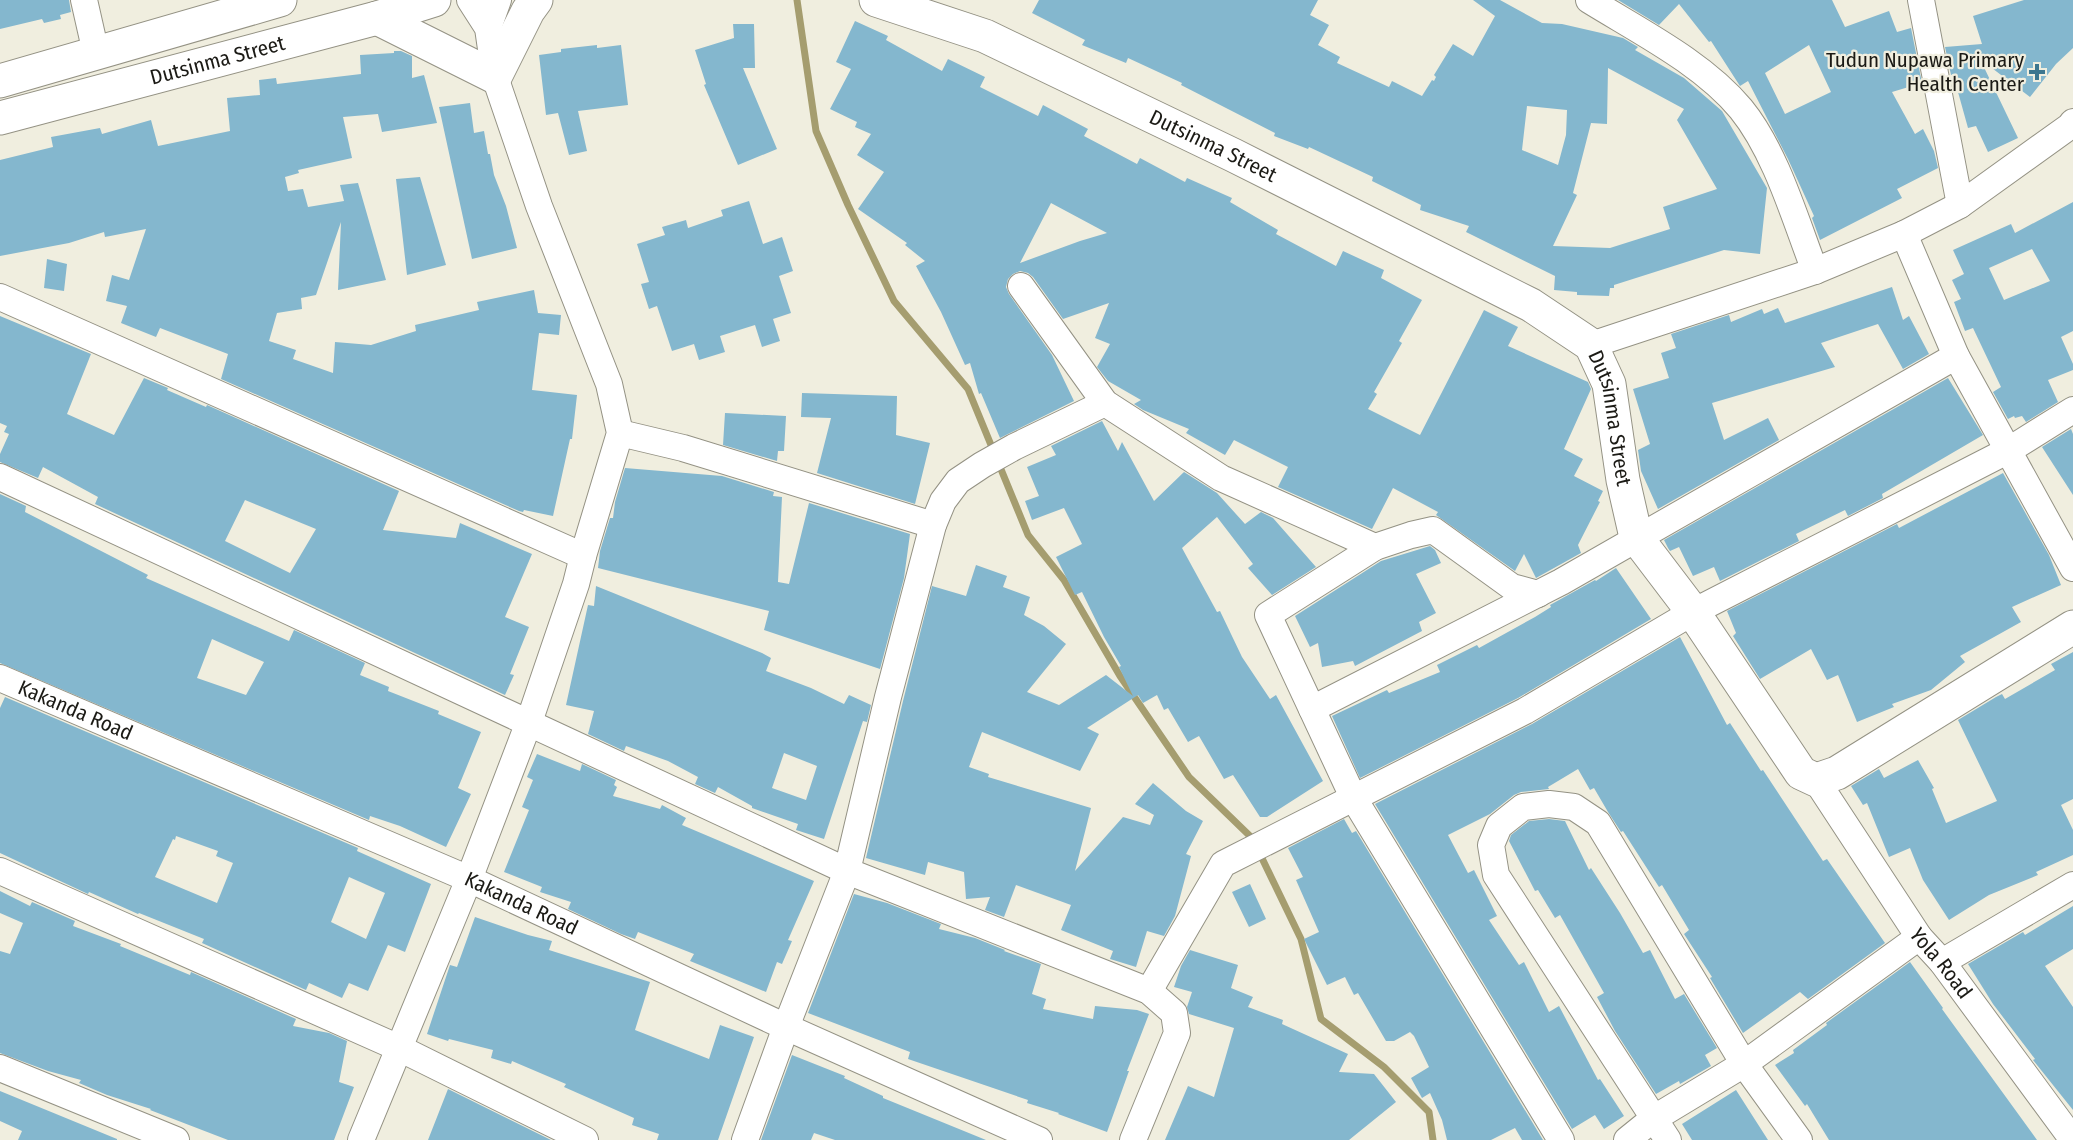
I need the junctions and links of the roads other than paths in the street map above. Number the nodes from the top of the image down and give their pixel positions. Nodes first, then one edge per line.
1 (84, 0) edge
2 (280, 0) edge
3 (434, 0) edge
4 (470, 0) edge
5 (498, 0) edge
6 (536, 0) edge
7 (876, 0) edge
8 (1589, 0) edge
9 (1921, 0) edge
10 (377, 18) junction
11 (488, 28) junction
12 (96, 52) junction
13 (495, 76) junction
14 (0, 81) edge
15 (0, 118) edge
16 (2073, 122) edge
17 (1960, 205) junction
18 (1904, 234) junction
19 (1815, 271) junction
20 (1022, 286) dead end
21 (0, 297) edge
22 (1591, 345) junction
23 (1956, 356) junction
24 (1105, 403) junction
25 (2073, 410) edge
26 (620, 433) junction
27 (2009, 450) junction
28 (0, 477) edge
29 (933, 525) junction
30 (1636, 537) junction
31 (1375, 547) junction
32 (583, 556) junction
33 (2073, 568) edge
34 (1538, 594) junction
35 (1693, 612) junction
36 (2073, 627) edge
37 (0, 678) edge
38 (1312, 709) junction
39 (529, 722) junction
40 (1816, 780) junction
41 (1353, 797) junction
42 (0, 871) edge
43 (847, 871) junction
44 (469, 879) junction
45 (2073, 885) edge
46 (1919, 937) junction
47 (1941, 962) junction
48 (1149, 991) junction
49 (786, 1027) junction
50 (399, 1048) junction
51 (1744, 1064) junction
52 (0, 1068) edge
53 (1653, 1119) junction
54 (176, 1140) edge
55 (361, 1140) edge
56 (585, 1140) edge
57 (745, 1140) edge
58 (1038, 1140) edge
59 (1133, 1140) edge
60 (1561, 1140) edge
61 (1627, 1140) edge
62 (1668, 1140) edge
63 (1799, 1140) edge
64 (2073, 1140) edge

1 - 12 street
2 - 12 street, Dutsinma Street
3 - 10 street, Dutsinma Street
4 - 11 street
5 - 11 street
6 - 13 street
7 - 22 street, Dutsinma Street
8 - 19 street
9 - 17 street
10 - 13 street
10 - 15 street, Dutsinma Street
11 - 13 street
12 - 14 street, Dutsinma Street
13 - 26 street
16 - 17 street
17 - 18 street
18 - 19 street
18 - 23 street
19 - 22 street
20 - 24 street
21 - 32 street
22 - 30 street, Dutsinma Street
23 - 27 street
23 - 30 street
24 - 29 street
24 - 31 street
25 - 27 street
26 - 29 street
26 - 32 street
27 - 33 street
27 - 35 street
28 - 39 street
29 - 43 street
30 - 34 street
30 - 35 street, Dutsinma Street
31 - 34 street
31 - 38 street
32 - 39 street
34 - 38 street
35 - 40 street, Dutsinma Street
35 - 41 street
36 - 40 street
37 - 44 street, Kakanda Road
38 - 41 street
39 - 43 street
39 - 44 street
40 - 46 street, Yola Road
41 - 48 street
41 - 60 street
42 - 50 street
43 - 48 street
43 - 49 street
44 - 49 street, Kakanda Road
44 - 50 street
45 - 47 street
46 - 47 street, Yola Road
46 - 51 street
47 - 64 street, Yola Road
48 - 59 street
49 - 57 street
49 - 58 street, Kakanda Road
50 - 55 street
50 - 56 street
51 - 53 street
51 - 53 street
51 - 63 street
52 - 54 street
53 - 61 street
53 - 62 street

